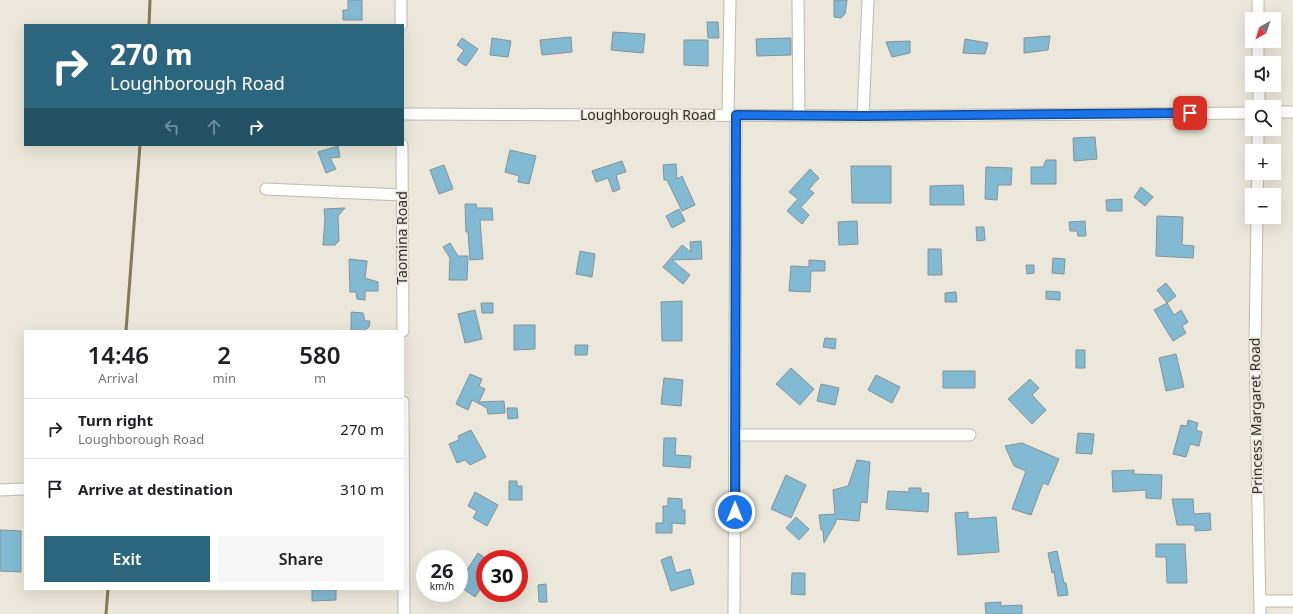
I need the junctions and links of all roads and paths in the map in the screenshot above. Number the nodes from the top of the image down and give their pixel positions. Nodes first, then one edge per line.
1 (402, 0) edge
2 (730, 0) edge
3 (798, 0) edge
4 (868, 0) edge
5 (1258, 0) edge
6 (1258, 12) edge
7 (401, 24) edge
8 (1281, 112) edge
9 (1293, 112) edge
10 (1245, 113) edge
11 (404, 114) edge
12 (732, 115) junction
13 (799, 115) junction
14 (863, 116) junction
15 (402, 146) edge
16 (266, 189) dead end
17 (402, 195) junction
18 (1257, 224) edge
19 (403, 330) edge
20 (735, 435) junction
21 (970, 435) dead end
22 (24, 489) edge
23 (0, 490) edge
24 (404, 590) edge
25 (1260, 601) junction
26 (1293, 601) edge
27 (404, 614) edge
28 (734, 614) edge
29 (1260, 614) edge

1 - 7 street
2 - 12 street
3 - 13 street
4 - 14 street
5 - 6 street
8 - 9 street
10 - 14 street, Loughborough Road
11 - 12 street, Loughborough Road
12 - 13 street, Loughborough Road
12 - 20 street
13 - 14 street, Loughborough Road
15 - 17 street, Taomina Road
16 - 17 street
17 - 19 street, Taomina Road
18 - 25 street, Princess Margaret Road
20 - 21 street
20 - 28 street
22 - 23 street
24 - 27 street
25 - 26 street
25 - 29 street, Princess Margaret Road

